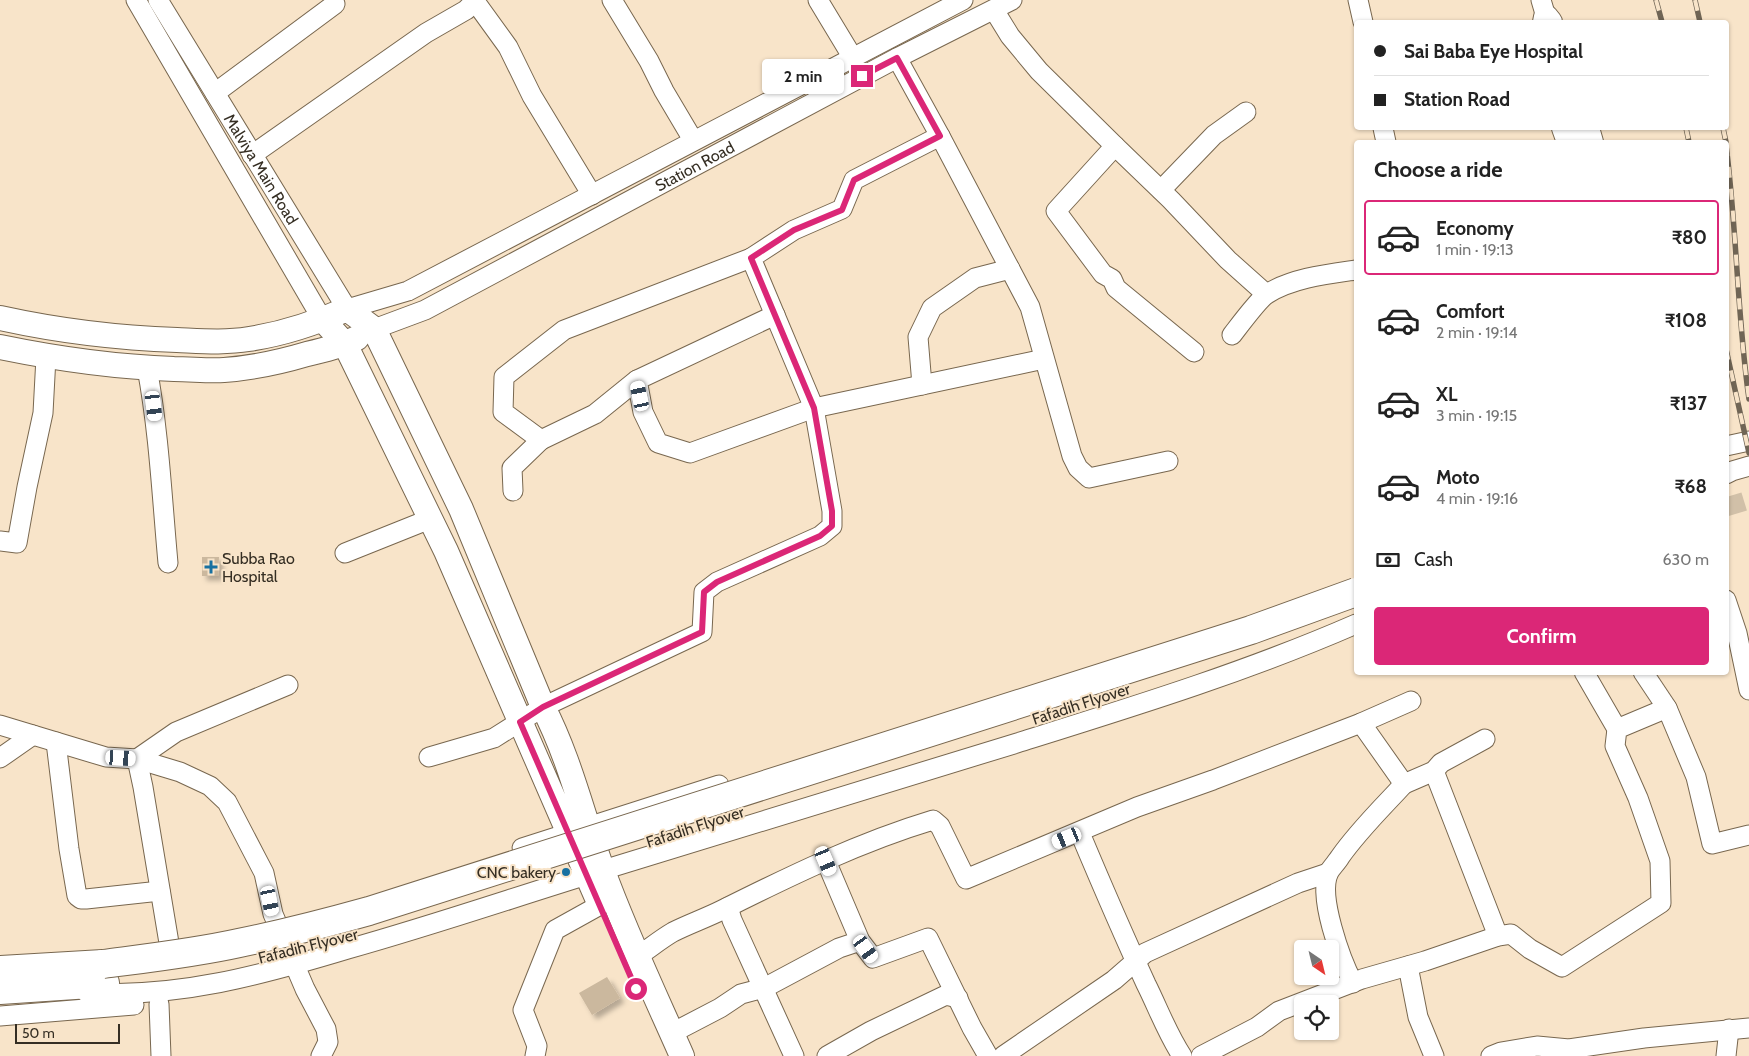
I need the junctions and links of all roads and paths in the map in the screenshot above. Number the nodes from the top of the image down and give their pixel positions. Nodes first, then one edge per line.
1 (136, 0) edge
2 (475, 0) edge
3 (612, 0) edge
4 (818, 0) edge
5 (963, 0) edge
6 (1012, 0) edge
7 (1358, 0) edge
8 (335, 4) dead end
9 (162, 6) edge
10 (994, 10) junction
11 (1363, 20) edge
12 (149, 22) junction
13 (853, 58) junction
14 (897, 58) junction
15 (215, 93) junction
16 (1246, 112) dead end
17 (230, 118) junction
18 (212, 129) junction
19 (940, 136) junction
20 (692, 140) junction
21 (1115, 146) junction
22 (252, 155) junction
23 (1161, 190) junction
24 (592, 195) junction
25 (751, 258) junction
26 (1010, 270) junction
27 (1354, 270) edge
28 (1266, 294) junction
29 (347, 309) junction
30 (775, 315) junction
31 (0, 318) edge
32 (322, 319) junction
33 (374, 329) junction
34 (1232, 335) dead end
35 (345, 344) junction
36 (0, 347) edge
37 (1194, 352) dead end
38 (46, 357) junction
39 (1044, 359) junction
40 (146, 368) junction
41 (637, 380) junction
42 (922, 385) junction
43 (814, 408) junction
44 (541, 440) junction
45 (1749, 440) edge
46 (1729, 445) edge
47 (1168, 461) dead end
48 (1749, 466) edge
49 (1729, 472) edge
50 (513, 491) dead end
51 (430, 519) junction
52 (0, 541) edge
53 (345, 553) dead end
54 (168, 563) dead end
55 (1354, 580) edge
56 (1354, 593) edge
57 (1729, 609) edge
58 (1354, 612) edge
59 (1354, 625) edge
60 (1586, 675) edge
61 (1645, 675) edge
62 (288, 685) dead end
63 (1749, 690) edge
64 (1411, 701) dead end
65 (543, 707) junction
66 (1667, 708) junction
67 (520, 722) junction
68 (1361, 723) junction
69 (0, 726) edge
70 (1617, 729) junction
71 (33, 735) junction
72 (1484, 739) dead end
73 (56, 742) junction
74 (0, 758) edge
75 (429, 758) dead end
76 (137, 759) junction
77 (1434, 771) junction
78 (1404, 784) junction
79 (579, 829) junction
80 (1080, 832) junction
81 (1749, 835) edge
82 (826, 861) junction
83 (595, 872) junction
84 (1328, 873) junction
85 (160, 891) junction
86 (600, 904) junction
87 (728, 907) junction
88 (276, 921) junction
89 (1498, 936) junction
90 (860, 941) junction
91 (169, 943) junction
92 (638, 956) junction
93 (1135, 961) junction
94 (65, 966) junction
95 (1408, 966) junction
96 (297, 972) junction
97 (104, 974) junction
98 (1353, 983) junction
99 (5, 986) edge
100 (764, 988) junction
101 (958, 998) junction
102 (159, 1004) junction
103 (0, 1016) edge
104 (1749, 1028) edge
105 (1729, 1029) junction
106 (672, 1033) junction
107 (1530, 1051) edge
108 (161, 1056) edge
109 (318, 1056) edge
110 (536, 1056) edge
111 (665, 1056) edge
112 (682, 1056) edge
113 (794, 1056) edge
114 (827, 1056) edge
115 (988, 1056) edge
116 (1003, 1056) edge
117 (1182, 1056) edge
118 (1201, 1056) edge
119 (1434, 1056) edge
120 (1491, 1056) edge
121 (1726, 1056) edge

1 - 12 street
2 - 22 street
2 - 24 street
3 - 20 street
4 - 13 street
5 - 13 street, Station Road
6 - 10 street, Station Road
7 - 11 street
8 - 15 street
9 - 12 street
9 - 15 street, Malviya Main Road
10 - 14 street, Station Road
10 - 21 street
12 - 18 street
13 - 20 street, Station Road
14 - 19 street
14 - 33 street, Station Road
15 - 17 street, Malviya Main Road
16 - 23 street
17 - 18 street
17 - 22 street, Malviya Main Road
18 - 32 street
19 - 25 street
19 - 26 street
20 - 24 street, Station Road
21 - 23 street
21 - 37 street
22 - 29 street, Malviya Main Road
23 - 28 street
24 - 29 street, Station Road
25 - 30 street
25 - 44 street
26 - 39 street
26 - 42 street
27 - 28 street
28 - 34 street
29 - 32 main road
29 - 33 main road, Malviya Main Road
30 - 41 street
30 - 43 street
31 - 32 main road
32 - 35 main road
33 - 35 main road
33 - 65 main road
35 - 40 main road
35 - 51 main road
36 - 38 main road
38 - 40 main road
38 - 52 street
39 - 42 street
39 - 47 street
40 - 54 street
41 - 43 street
41 - 44 street
42 - 43 street
43 - 65 street
44 - 50 street
45 - 46 street
48 - 49 street
51 - 53 street
51 - 67 main road
55 - 79 street
56 - 97 highway, Fafadih Flyover, bridge
57 - 63 street
58 - 97 highway, Fafadih Flyover
59 - 83 street
60 - 70 street
61 - 66 street
62 - 76 street
64 - 68 street
65 - 67 street
65 - 79 main road
66 - 70 street
66 - 81 street
67 - 75 street
67 - 79 main road
68 - 78 street
68 - 80 street
69 - 71 street
70 - 89 street
71 - 73 street
71 - 74 street
72 - 77 street
73 - 76 street
73 - 85 street
76 - 85 street
76 - 88 street
77 - 78 street
77 - 89 street
78 - 84 street
79 - 83 main road
79 - 88 street
80 - 82 street
80 - 93 street
82 - 87 street
82 - 90 street
83 - 86 main road
83 - 92 main road
83 - 96 street
84 - 93 street
84 - 98 street
85 - 91 street
86 - 110 street
86 - 111 main road
87 - 92 street
87 - 100 street
88 - 91 street
88 - 96 street
89 - 95 street
90 - 100 street
90 - 101 street
91 - 94 street
92 - 106 main road
93 - 116 street
93 - 117 street
94 - 97 highway, Fafadih Flyover
94 - 99 highway, Fafadih Flyover
95 - 98 street
95 - 119 street
96 - 99 street
96 - 102 street
96 - 109 street
97 - 99 highway, Fafadih Flyover
98 - 118 street
100 - 106 street
100 - 113 street
101 - 114 street
101 - 115 street
102 - 103 street
102 - 108 street
104 - 105 street
105 - 107 street
105 - 121 street
106 - 112 main road
107 - 120 street

